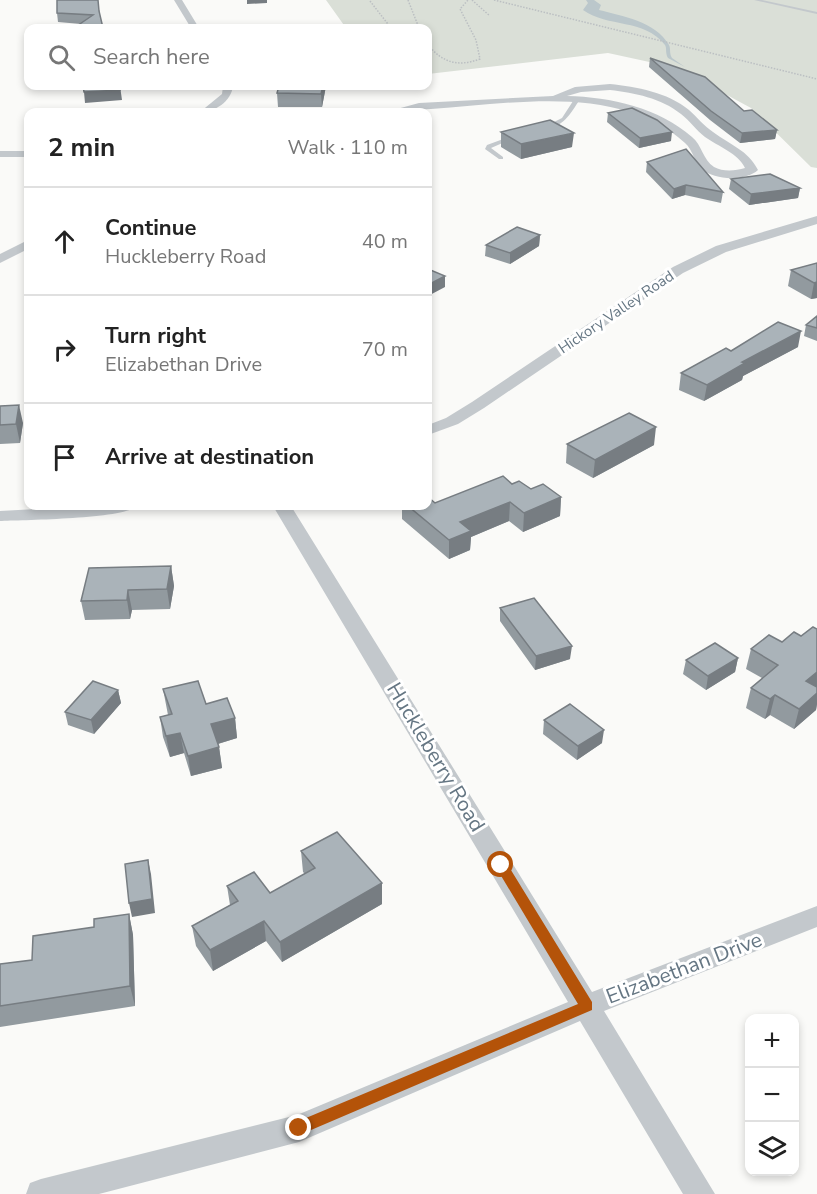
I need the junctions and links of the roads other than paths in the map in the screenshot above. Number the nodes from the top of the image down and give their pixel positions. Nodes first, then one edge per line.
1 (178, 0) edge
2 (756, 0) edge
3 (817, 13) edge
4 (193, 24) edge
5 (227, 90) edge
6 (555, 99) junction
7 (577, 99) junction
8 (210, 108) edge
9 (410, 108) edge
10 (684, 111) junction
11 (652, 117) junction
12 (539, 130) edge
13 (518, 135) edge
14 (0, 154) edge
15 (24, 154) edge
16 (501, 158) dead end
17 (817, 220) edge
18 (24, 246) edge
19 (0, 259) edge
20 (432, 428) edge
21 (98, 510) edge
22 (284, 510) edge
23 (0, 516) edge
24 (817, 916) edge
25 (587, 1006) junction
26 (41, 1194) edge
27 (700, 1194) edge

1 - 4 street
2 - 3 lane
5 - 8 street
6 - 7 street
6 - 9 street
6 - 10 street
7 - 11 street
7 - 12 lane
10 - 11 street
10 - 11 street
13 - 16 lane
14 - 15 street
17 - 20 street, Hickory Valley Road
18 - 19 street
21 - 23 street
22 - 25 street, Huckleberry Road
24 - 25 street, Elizabethan Drive
25 - 26 street, Elizabethan Drive
25 - 27 street, Huckleberry Road

